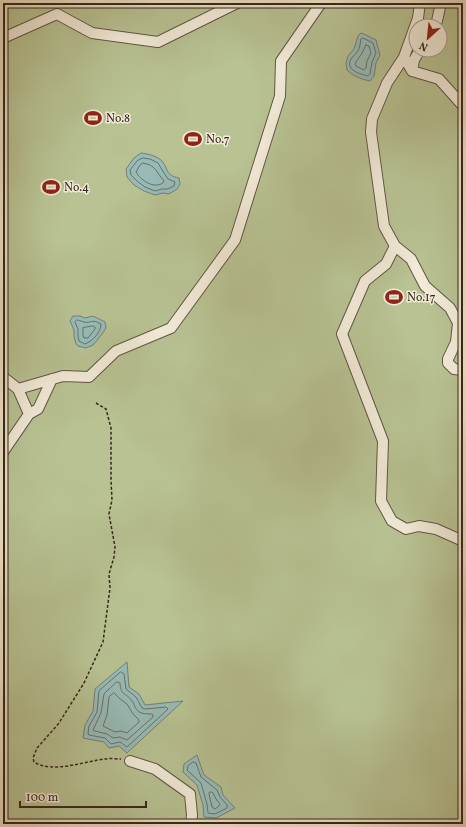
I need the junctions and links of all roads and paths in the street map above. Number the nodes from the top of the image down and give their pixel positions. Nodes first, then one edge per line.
1 (238, 3) edge
2 (321, 3) edge
3 (420, 3) edge
4 (441, 3) edge
5 (438, 18) edge
6 (3, 38) edge
7 (404, 57) junction
8 (415, 58) edge
9 (412, 71) junction
10 (463, 106) edge
11 (395, 246) junction
12 (463, 370) edge
13 (3, 377) edge
14 (52, 379) junction
15 (18, 389) junction
16 (96, 403) dead end
17 (29, 414) junction
18 (3, 452) edge
19 (463, 541) edge
20 (130, 761) joint
21 (191, 824) edge

1 - 6 street
2 - 14 street
3 - 7 street
4 - 5 street
7 - 9 street
7 - 11 street
8 - 9 street
9 - 10 street
11 - 12 street
11 - 19 street
13 - 15 street
14 - 15 street
14 - 17 street
15 - 17 street
16 - 20 path
17 - 18 street
20 - 21 street

